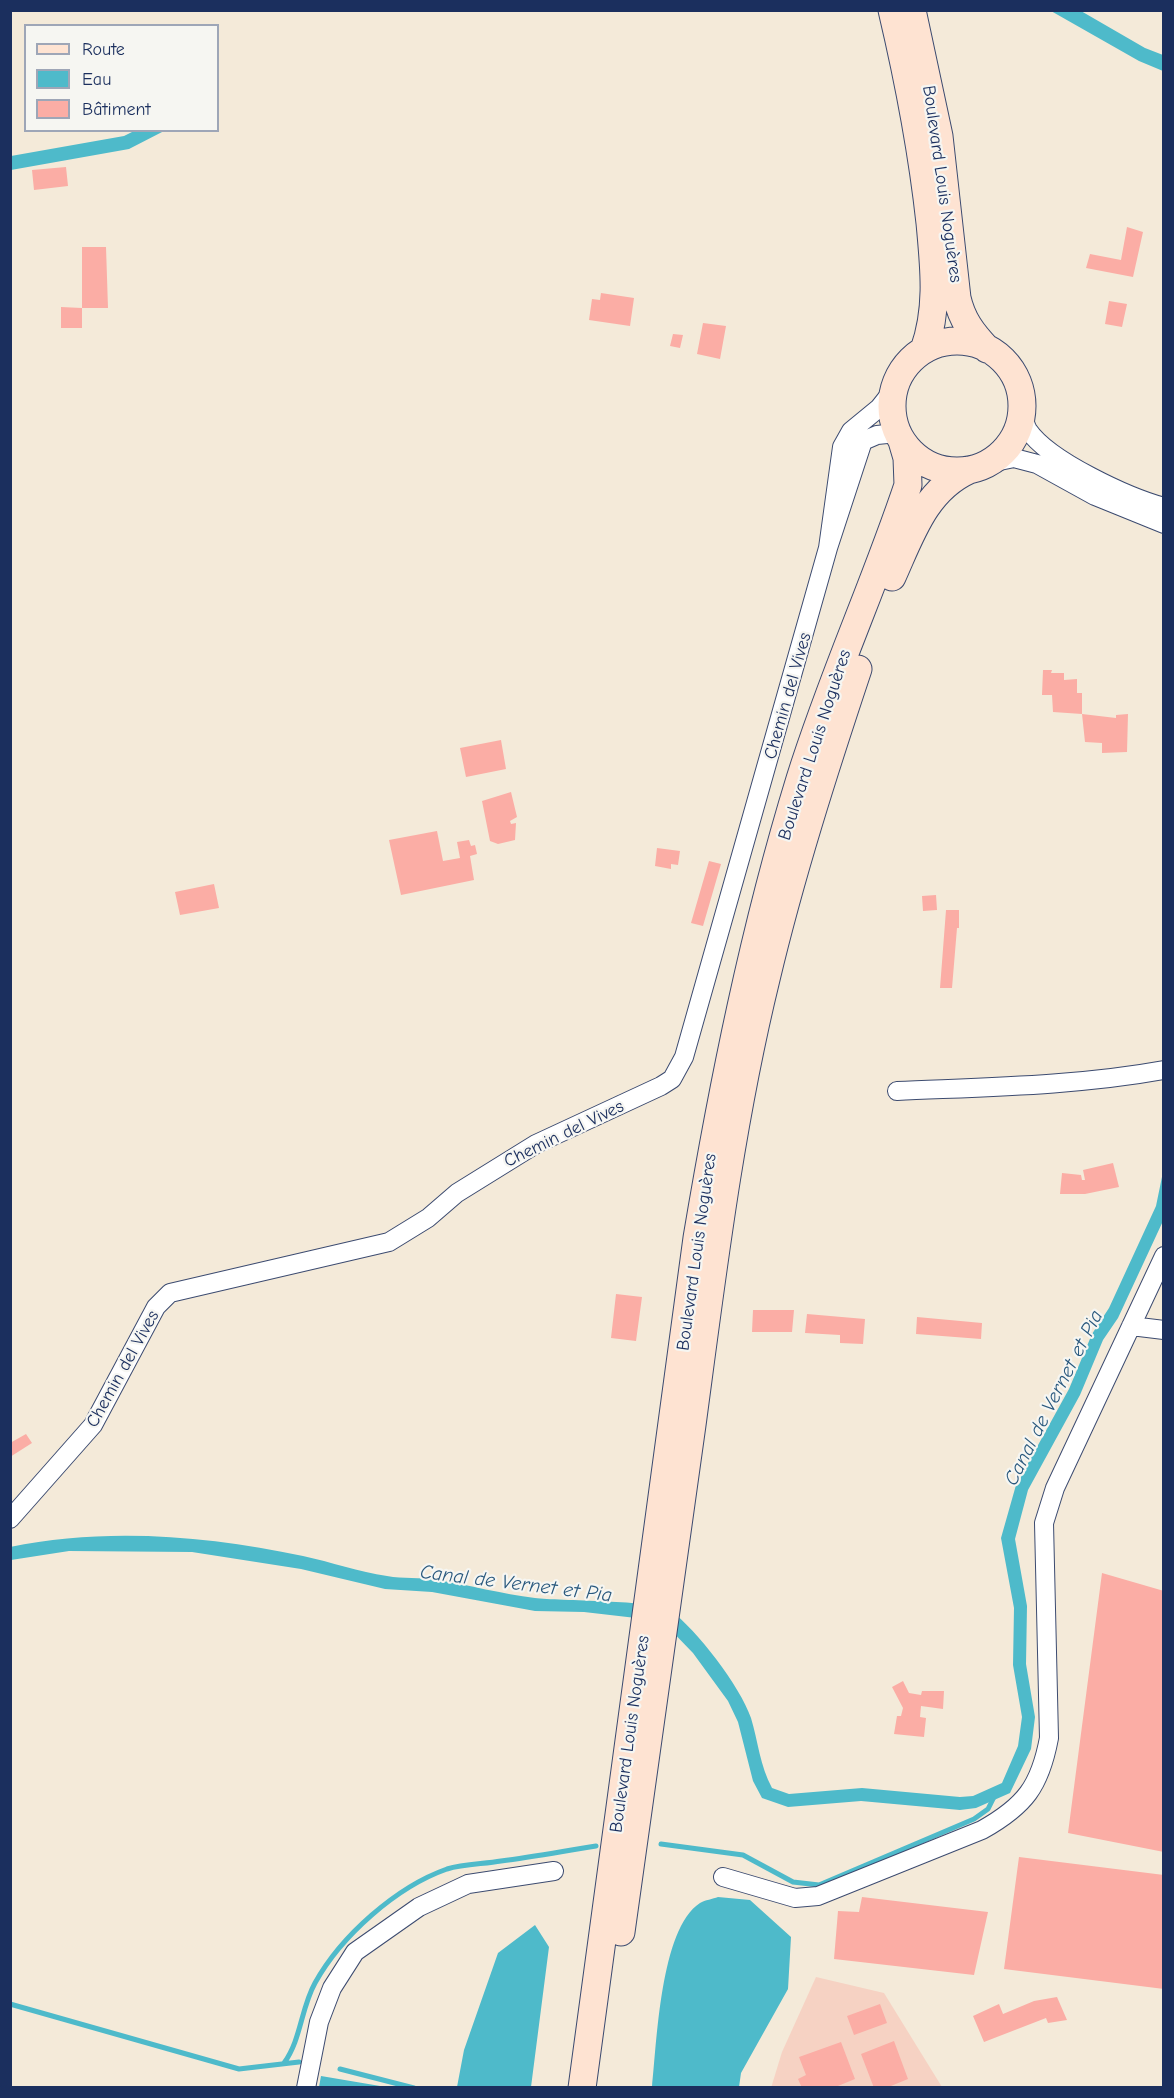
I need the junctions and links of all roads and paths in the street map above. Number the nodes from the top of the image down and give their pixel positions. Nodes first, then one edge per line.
1 (892, 10) edge
2 (912, 10) edge
3 (987, 349) junction
4 (924, 350) junction
5 (894, 389) junction
6 (1022, 412) junction
7 (899, 437) junction
8 (979, 467) junction
9 (1164, 507) edge
10 (1164, 524) edge
11 (828, 548) junction
12 (1164, 1070) edge
13 (897, 1091) dead end
14 (1164, 1256) edge
15 (1131, 1326) junction
16 (1164, 1330) edge
17 (10, 1519) edge
18 (659, 1592) junction
19 (653, 1633) junction
20 (554, 1871) dead end
21 (723, 1877) dead end
22 (306, 2088) edge
23 (582, 2088) edge
24 (601, 2088) edge

1 - 4 main road, Boulevard Louis Noguères
2 - 3 main road, Boulevard Louis Noguères
3 - 4 main road
3 - 6 main road
4 - 5 main road
5 - 7 main road
5 - 11 street, Chemin del Vives
6 - 8 main road
6 - 9 street
7 - 8 main road
7 - 11 street, Chemin del Vives
7 - 18 main road, Boulevard Louis Noguères
8 - 10 street
8 - 18 main road, Boulevard Louis Noguères
11 - 17 street, Chemin del Vives
12 - 13 street
14 - 15 street
15 - 16 street
15 - 21 street
18 - 19 main road, Boulevard Louis Noguères
19 - 23 main road, Boulevard Louis Noguères
19 - 24 main road, Boulevard Louis Noguères
20 - 22 street

